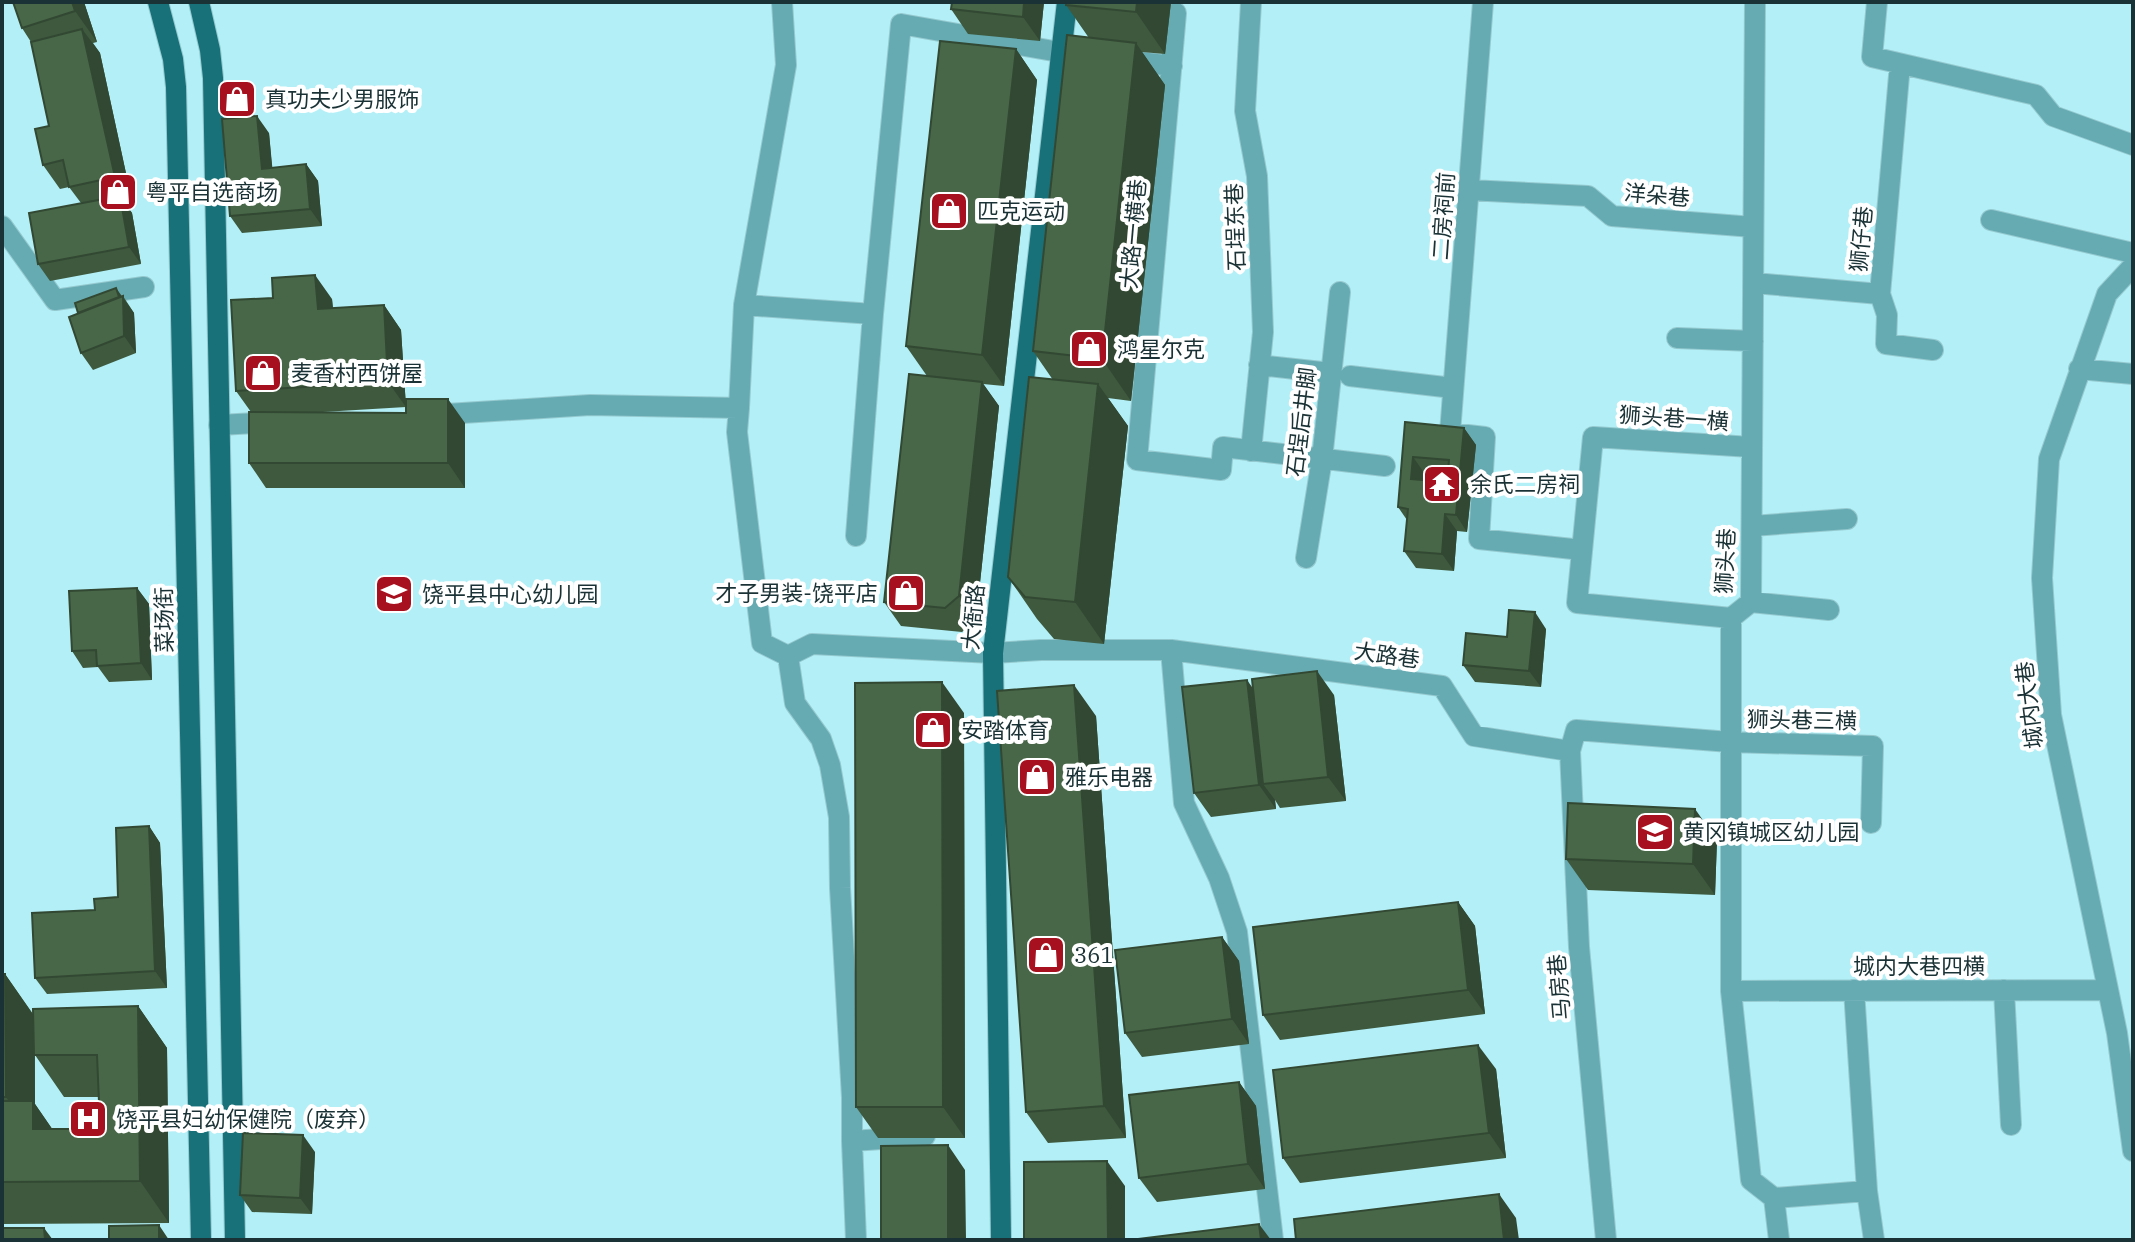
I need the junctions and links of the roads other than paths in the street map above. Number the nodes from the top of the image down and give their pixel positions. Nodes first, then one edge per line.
1 (158, 2) edge
2 (199, 2) edge
3 (782, 2) edge
4 (1067, 2) edge
5 (1251, 2) edge
6 (1483, 2) edge
7 (1755, 2) edge
8 (1877, 2) edge
9 (1176, 13) dead end
10 (1061, 53) junction
11 (1900, 64) junction
12 (1172, 66) junction
13 (2133, 145) edge
14 (1469, 190) junction
15 (1991, 220) dead end
16 (2, 226) edge
17 (1753, 227) junction
18 (2133, 253) edge
19 (2133, 266) edge
20 (1754, 283) junction
21 (144, 287) dead end
22 (1340, 292) dead end
23 (1880, 294) junction
24 (744, 305) junction
25 (873, 314) junction
26 (1677, 338) dead end
27 (1753, 341) junction
28 (1933, 350) dead end
29 (1259, 365) junction
30 (2079, 369) junction
31 (2133, 374) edge
32 (1341, 375) junction
33 (1453, 388) junction
34 (739, 408) junction
35 (416, 415) edge
36 (295, 421) edge
37 (219, 425) junction
38 (1751, 447) junction
39 (1251, 451) junction
40 (1322, 459) junction
41 (1385, 466) dead end
42 (1847, 519) dead end
43 (1752, 526) junction
44 (856, 536) dead end
45 (1582, 550) junction
46 (1306, 558) dead end
47 (1751, 602) junction
48 (1829, 610) dead end
49 (1731, 618) junction
50 (1171, 650) junction
51 (993, 653) junction
52 (788, 656) junction
53 (1576, 730) joint
54 (1730, 742) junction
55 (1570, 751) junction
56 (1871, 823) dead end
57 (1854, 990) junction
58 (2004, 990) junction
59 (2107, 990) junction
60 (1731, 991) junction
61 (2125, 1033) edge
62 (2011, 1125) dead end
63 (945, 1135) edge
64 (852, 1141) junction
65 (2133, 1151) edge
66 (1867, 1191) junction
67 (1774, 1198) junction
68 (201, 1240) edge
69 (235, 1240) edge
70 (856, 1240) edge
71 (1001, 1240) edge
72 (1273, 1240) edge
73 (1606, 1240) edge
74 (1779, 1240) edge
75 (1874, 1240) edge

1 - 68 main road, 菜场街
2 - 37 main road
3 - 24 street
4 - 10 main road, 大衙路
5 - 29 street, 石埕东巷
6 - 14 street, 二房祠前
7 - 17 street, 狮头巷
8 - 11 street
9 - 12 street, 大路一横巷
10 - 12 street
10 - 25 street
10 - 51 main road, 大衙路
11 - 13 street
11 - 23 street, 狮仔巷
12 - 39 street, 大路一横巷
14 - 17 street, 洋朵巷
14 - 33 street, 二房祠前
15 - 18 street
16 - 21 street
17 - 20 street, 狮头巷
19 - 30 street, 城内大巷
20 - 23 street, 狮仔巷
20 - 27 street, 狮头巷
22 - 32 street, 石埕后井脚
23 - 28 street
24 - 25 street
24 - 34 street
25 - 44 street
26 - 27 street
27 - 38 street, 狮头巷
29 - 32 street
29 - 39 street, 石埕东巷
30 - 31 street
30 - 59 street, 城内大巷
32 - 33 street
32 - 40 street, 石埕后井脚
33 - 45 street, 二房祠前
34 - 35 street
34 - 52 street
36 - 37 street
37 - 69 main road
38 - 43 street, 狮头巷
38 - 45 street, 狮头巷一横
39 - 40 street
40 - 41 street
40 - 46 street, 石埕后井脚
42 - 43 street
43 - 47 street, 狮头巷
45 - 49 street
47 - 48 street
47 - 49 street, 狮头巷
49 - 54 street, 狮头巷
50 - 51 street, 大路巷
50 - 55 street, 大路巷
50 - 72 street
51 - 52 street, 大路巷
51 - 71 main road, 大衙路
52 - 64 street
53 - 54 street, 狮头巷三横
53 - 55 street, 马房巷
54 - 56 street, 狮头巷三横
54 - 60 street, 狮头巷
55 - 73 street, 马房巷
57 - 58 street, 城内大巷四横
57 - 60 street, 城内大巷四横
57 - 66 street
58 - 59 street, 城内大巷四横
58 - 62 street
59 - 61 street, 城内大巷
60 - 67 street, 狮头巷
61 - 65 street, 城内大巷
63 - 64 street
64 - 70 street
66 - 67 street
66 - 75 street
67 - 74 street

